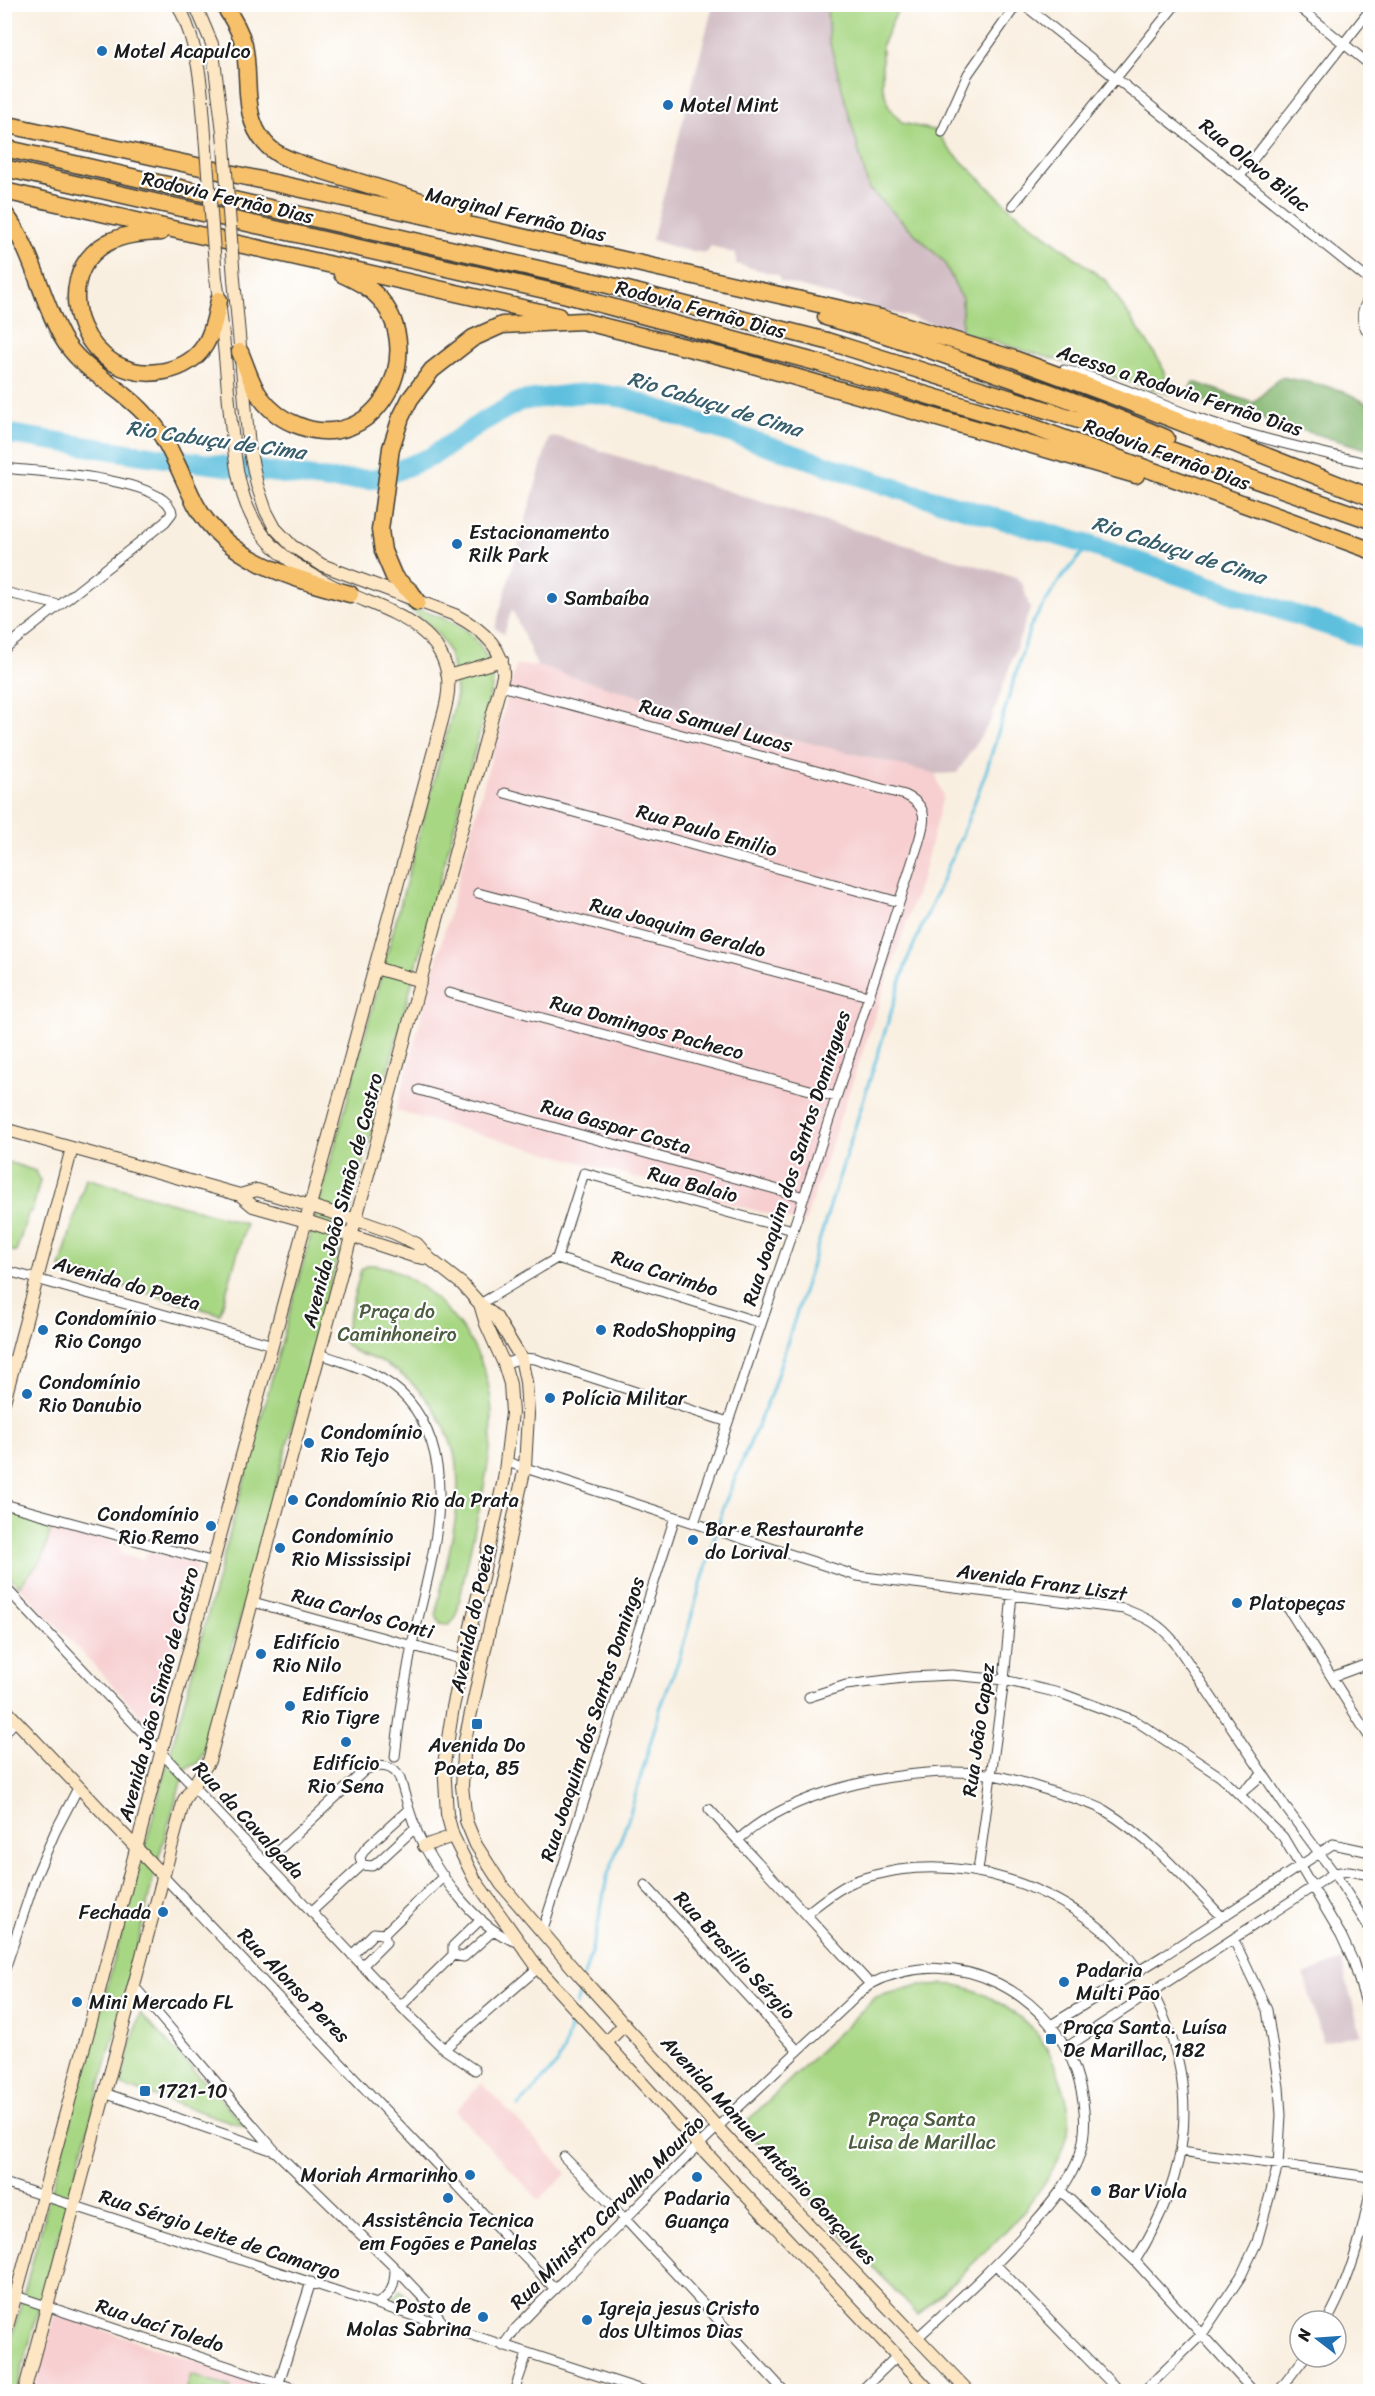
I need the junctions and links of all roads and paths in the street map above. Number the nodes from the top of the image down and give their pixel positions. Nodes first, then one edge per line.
1 (178, 4) edge
2 (195, 4) edge
3 (223, 4) edge
4 (1017, 4) edge
5 (1023, 4) edge
6 (1176, 4) edge
7 (1296, 4) edge
8 (1371, 10) edge
9 (1344, 44) junction
10 (1371, 65) edge
11 (1117, 79) junction
12 (10, 126) edge
13 (942, 132) dead end
14 (4, 148) edge
15 (4, 168) edge
16 (1240, 176) junction
17 (4, 191) edge
18 (1013, 205) dead end
19 (4, 213) edge
20 (181, 231) junction
21 (495, 231) junction
22 (311, 260) junction
23 (1371, 281) edge
24 (782, 297) junction
25 (1371, 297) edge
26 (219, 300) junction
27 (582, 321) junction
28 (1371, 335) edge
29 (240, 352) junction
30 (1014, 359) junction
31 (1203, 460) junction
32 (1371, 464) edge
33 (4, 468) edge
34 (1192, 485) junction
35 (1371, 497) edge
36 (1371, 520) edge
37 (1371, 550) edge
38 (4, 592) edge
39 (350, 594) junction
40 (417, 602) junction
41 (59, 605) junction
42 (4, 649) edge
43 (502, 660) junction
44 (448, 676) junction
45 (501, 686) junction
46 (505, 793) dead end
47 (920, 803) joint
48 (478, 893) dead end
49 (899, 902) junction
50 (375, 968) junction
51 (421, 981) junction
52 (449, 993) dead end
53 (868, 996) junction
54 (419, 1090) dead end
55 (836, 1097) junction
56 (4, 1129) edge
57 (72, 1148) junction
58 (240, 1195) junction
59 (804, 1197) junction
60 (310, 1206) junction
61 (357, 1220) junction
62 (306, 1221) junction
63 (793, 1230) junction
64 (352, 1235) junction
65 (557, 1258) junction
66 (430, 1259) junction
67 (4, 1270) edge
68 (38, 1278) junction
69 (480, 1304) junction
70 (761, 1323) junction
71 (273, 1345) junction
72 (320, 1354) junction
73 (521, 1358) junction
74 (504, 1364) junction
75 (4, 1402) edge
76 (728, 1422) junction
77 (507, 1462) junction
78 (525, 1467) junction
79 (4, 1504) edge
80 (675, 1517) junction
81 (697, 1524) junction
82 (214, 1562) junction
83 (4, 1586) edge
84 (1012, 1594) junction
85 (253, 1602) junction
86 (1286, 1605) dead end
87 (412, 1647) junction
88 (464, 1660) junction
89 (1371, 1663) edge
90 (1332, 1677) junction
91 (1004, 1680) junction
92 (809, 1697) dead end
93 (4, 1708) edge
94 (16, 1720) junction
95 (4, 1734) edge
96 (1371, 1738) edge
97 (160, 1753) junction
98 (395, 1758) dead end
99 (989, 1774) junction
100 (1263, 1774) junction
101 (193, 1787) junction
102 (78, 1788) junction
103 (1240, 1794) junction
104 (410, 1809) junction
105 (709, 1809) dead end
106 (416, 1827) junction
107 (453, 1836) junction
108 (738, 1840) junction
109 (424, 1846) junction
110 (137, 1848) junction
111 (1371, 1852) edge
112 (1318, 1853) junction
113 (265, 1863) junction
114 (362, 1865) junction
115 (1300, 1866) junction
116 (978, 1870) junction
117 (1334, 1874) junction
118 (1371, 1875) edge
119 (163, 1876) junction
120 (444, 1876) junction
121 (645, 1885) dead end
122 (1313, 1888) junction
123 (311, 1912) junction
124 (806, 1914) junction
125 (1222, 1917) junction
126 (481, 1920) junction
127 (1371, 1929) edge
128 (493, 1931) junction
129 (542, 1932) junction
130 (384, 1934) junction
131 (1234, 1940) junction
132 (517, 1941) junction
133 (352, 1955) junction
134 (453, 1955) junction
135 (362, 1966) junction
136 (538, 1968) junction
137 (1139, 1971) junction
138 (4, 1972) edge
139 (870, 1984) junction
140 (133, 1985) junction
141 (1152, 1992) junction
142 (401, 2006) junction
143 (626, 2024) junction
144 (1051, 2025) junction
145 (1371, 2030) edge
146 (606, 2043) junction
147 (1067, 2047) junction
148 (444, 2049) junction
149 (798, 2051) junction
150 (475, 2070) dead end
151 (104, 2093) junction
152 (254, 2125) junction
153 (718, 2128) junction
154 (247, 2142) junction
155 (699, 2145) junction
156 (1181, 2151) junction
157 (276, 2152) junction
158 (564, 2157) dead end
159 (1278, 2165) junction
160 (1371, 2177) edge
161 (4, 2183) edge
162 (1062, 2192) junction
163 (1371, 2192) edge
164 (44, 2195) junction
165 (74, 2206) junction
166 (625, 2219) junction
167 (1135, 2261) junction
168 (996, 2265) junction
169 (395, 2268) junction
170 (311, 2282) junction
171 (555, 2289) junction
172 (10, 2294) edge
173 (376, 2304) junction
174 (47, 2306) junction
175 (1333, 2309) edge
176 (445, 2326) junction
177 (1203, 2333) junction
178 (918, 2337) junction
179 (4, 2338) edge
180 (503, 2346) junction
181 (527, 2354) junction
182 (897, 2356) junction
183 (1295, 2369) edge
184 (277, 2387) edge
185 (24, 2391) edge
186 (305, 2391) edge
187 (514, 2391) edge
188 (648, 2391) edge
189 (785, 2391) edge
190 (860, 2391) edge
191 (931, 2391) edge
192 (969, 2391) edge
193 (1120, 2391) edge
194 (1143, 2391) edge
195 (1254, 2391) edge
196 (1278, 2391) edge

1 - 26 main road, Avenida João Simão de Castro, bridge
2 - 29 main road, bridge
3 - 21 highway
4 - 13 street
5 - 11 street, Rua Olavo Bilac
6 - 11 street
7 - 9 street
8 - 9 street
9 - 10 street
9 - 16 street
11 - 16 street, Rua Olavo Bilac
11 - 18 street
12 - 21 highway, Marginal Fernão Dias
14 - 31 highway, Rodovia Fernão Dias
15 - 34 highway, Rodovia Fernão Dias
16 - 23 street, Rua Olavo Bilac
17 - 20 highway
19 - 39 highway
20 - 22 highway
20 - 26 highway
21 - 24 highway, Marginal Fernão Dias
22 - 27 highway
22 - 29 highway
24 - 30 highway, Marginal Fernão Dias
24 - 31 highway
25 - 28 street
26 - 39 main road, Avenida João Simão de Castro
27 - 34 highway
27 - 40 highway
29 - 40 main road
30 - 32 street, Acesso a Rodovia Fernão Dias
30 - 35 highway, Marginal Fernão Dias
31 - 36 highway, Rodovia Fernão Dias
33 - 41 street
34 - 37 highway, Rodovia Fernão Dias
38 - 41 street
39 - 44 main road, Avenida João Simão de Castro
40 - 43 main road
41 - 42 street
43 - 44 main road
43 - 45 main road, Avenida João Simão de Castro
44 - 50 main road, Avenida João Simão de Castro
45 - 47 street, Rua Samuel Lucas
45 - 51 main road, Avenida João Simão de Castro
46 - 49 street, Rua Paulo Emilio
47 - 49 street, Rua Joaquim dos Santos Domingues
48 - 53 street, Rua Joaquim Geraldo
49 - 53 street, Rua Joaquim dos Santos Domingues
50 - 51 main road
50 - 60 main road, Avenida João Simão de Castro
51 - 61 main road, Avenida João Simão de Castro
52 - 55 street, Rua Domingos Pacheco
53 - 55 street, Rua Joaquim dos Santos Domingues
54 - 59 street, Rua Gaspar Costa
55 - 59 street, Rua Joaquim dos Santos Domingues
56 - 57 main road, Avenida do Poeta
57 - 58 main road, Avenida do Poeta
57 - 68 main road
58 - 60 main road, Avenida do Poeta
58 - 62 main road, Avenida do Poeta
59 - 63 street, Rua Joaquim dos Santos Domingues
60 - 61 main road, Avenida do Poeta
60 - 62 main road, Avenida João Simão de Castro
61 - 64 main road, Avenida João Simão de Castro
61 - 66 main road, Avenida do Poeta
62 - 64 main road, Avenida do Poeta
62 - 71 main road, Avenida João Simão de Castro
63 - 65 street, Rua Balaio
63 - 70 street, Rua Joaquim dos Santos Domingues
64 - 66 main road, Avenida do Poeta
64 - 72 main road, Avenida João Simão de Castro
65 - 69 street
65 - 70 street, Rua Carimbo
66 - 69 main road, Avenida do Poeta
67 - 68 street, Avenida do Poeta
68 - 71 street, Avenida do Poeta
68 - 75 main road
69 - 73 main road, Avenida do Poeta
69 - 74 main road, Avenida do Poeta
70 - 76 street, Rua Joaquim dos Santos Domingues
71 - 82 main road, Avenida João Simão de Castro
72 - 85 main road, Avenida João Simão de Castro
72 - 87 street
73 - 74 street
73 - 76 street
73 - 78 main road, Avenida do Poeta
74 - 77 main road, Avenida do Poeta
76 - 81 street, Rua Joaquim dos Santos Domingues
77 - 78 street, Avenida Franz Liszt
77 - 88 main road, Avenida do Poeta
78 - 80 street, Avenida Franz Liszt
78 - 129 main road, Avenida do Poeta
79 - 82 street
80 - 81 street, Avenida Franz Liszt
80 - 129 street, Rua Joaquim dos Santos Domingos
81 - 84 street, Avenida Franz Liszt
82 - 97 main road, Avenida João Simão de Castro
83 - 97 street, Rua da Cavalgada
84 - 91 street, Rua João Capez
84 - 100 street, Avenida Franz Liszt
85 - 87 street, Rua Carlos Conti
85 - 101 main road, Avenida João Simão de Castro
86 - 90 street
87 - 88 street, Rua Carlos Conti
87 - 98 street
88 - 107 main road, Avenida do Poeta
89 - 90 street
90 - 96 street
91 - 92 street
91 - 99 street, Rua João Capez
91 - 103 street
93 - 94 main road, Rua Alonso Peres
94 - 95 street
94 - 102 main road, Rua Alonso Peres
97 - 101 street, Rua da Cavalgada
97 - 110 main road, Avenida João Simão de Castro
99 - 108 street
99 - 116 street, Rua João Capez
99 - 125 street
100 - 103 street
100 - 112 street, Avenida Franz Liszt
101 - 113 street, Rua da Cavalgada
101 - 119 main road, Avenida João Simão de Castro
102 - 110 main road, Rua Alonso Peres
102 - 138 street
103 - 115 street
104 - 106 street, Avenida do Poeta
104 - 113 street, Avenida do Poeta
104 - 114 street
105 - 108 street
106 - 109 street, Avenida do Poeta
106 - 114 street
107 - 109 main road
107 - 132 main road, Avenida do Poeta
108 - 124 street
109 - 120 street, Avenida do Poeta
110 - 119 main road, Rua Alonso Peres
110 - 164 main road, Avenida João Simão de Castro
111 - 112 street
112 - 115 street
112 - 117 street, Avenida Franz Liszt
113 - 123 street, Rua da Cavalgada
114 - 123 street
115 - 122 street
115 - 125 street
116 - 124 street
116 - 137 street
117 - 118 street
117 - 122 street
117 - 127 street, Avenida Franz Liszt
119 - 140 main road, Avenida João Simão de Castro
119 - 171 street, Rua Alonso Peres
120 - 126 street, Avenida do Poeta
120 - 130 street
121 - 149 street, Rua Brasilio Sérgio
122 - 131 street
122 - 145 street
123 - 133 street, Rua da Cavalgada
124 - 139 street
125 - 137 street
126 - 128 street, Avenida do Poeta
126 - 134 street
128 - 132 street, Avenida do Poeta
128 - 134 street
129 - 143 main road, Avenida Manuel Antônio Gonçalves
130 - 133 street
130 - 135 street
131 - 141 street
131 - 159 street
132 - 136 main road, Avenida do Poeta
133 - 135 street, Rua da Cavalgada
134 - 142 street
135 - 142 street, Rua da Cavalgada
136 - 146 main road
136 - 148 street
137 - 144 street
139 - 144 street
139 - 149 street, Rua Ministro Carvalho Mourão
140 - 151 main road, Avenida João Simão de Castro
140 - 152 street
141 - 147 street
141 - 156 street
142 - 148 street, Rua da Cavalgada
143 - 146 main road
143 - 153 main road, Avenida Manuel Antônio Gonçalves
144 - 147 street
146 - 155 main road
147 - 162 street
148 - 150 street, Rua da Cavalgada
149 - 153 street, Rua Ministro Carvalho Mourão
151 - 154 street
151 - 165 main road, Avenida João Simão de Castro
152 - 154 street
152 - 157 street
153 - 155 street, Rua Ministro Carvalho Mourão
153 - 178 main road, Avenida Manuel Antônio Gonçalves
154 - 157 street
155 - 166 street, Rua Ministro Carvalho Mourão
155 - 182 main road
156 - 159 street
156 - 167 street
157 - 169 street
158 - 166 street
159 - 160 street
159 - 177 street
161 - 164 street, Rua Sérgio Leite de Camargo
162 - 167 street
162 - 168 street
163 - 175 street
164 - 165 street, Rua Sérgio Leite de Camargo
164 - 172 main road, Avenida João Simão de Castro
165 - 170 street, Rua Sérgio Leite de Camargo
165 - 174 main road, Avenida João Simão de Castro
166 - 171 street, Rua Ministro Carvalho Mourão
166 - 189 street
167 - 177 street
168 - 178 street
168 - 193 street
169 - 173 street
169 - 176 street
170 - 173 street, Rua Sérgio Leite de Camargo
170 - 184 street
171 - 180 street, Rua Ministro Carvalho Mourão
172 - 174 street, Rua Jací Toledo
172 - 179 main road, Avenida João Simão de Castro
173 - 176 street, Rua Sérgio Leite de Camargo
174 - 184 street, Rua Jací Toledo
174 - 185 main road, Avenida João Simão de Castro
176 - 180 street, Rua Sérgio Leite de Camargo
177 - 194 street
177 - 195 street
178 - 192 main road, Avenida Manuel Antônio Gonçalves
180 - 181 street, Rua Sérgio Leite de Camargo
181 - 187 street
181 - 188 street, Rua Sérgio Leite de Camargo
182 - 190 street
182 - 191 main road
183 - 196 street
184 - 186 street, Rua Jací Toledo

